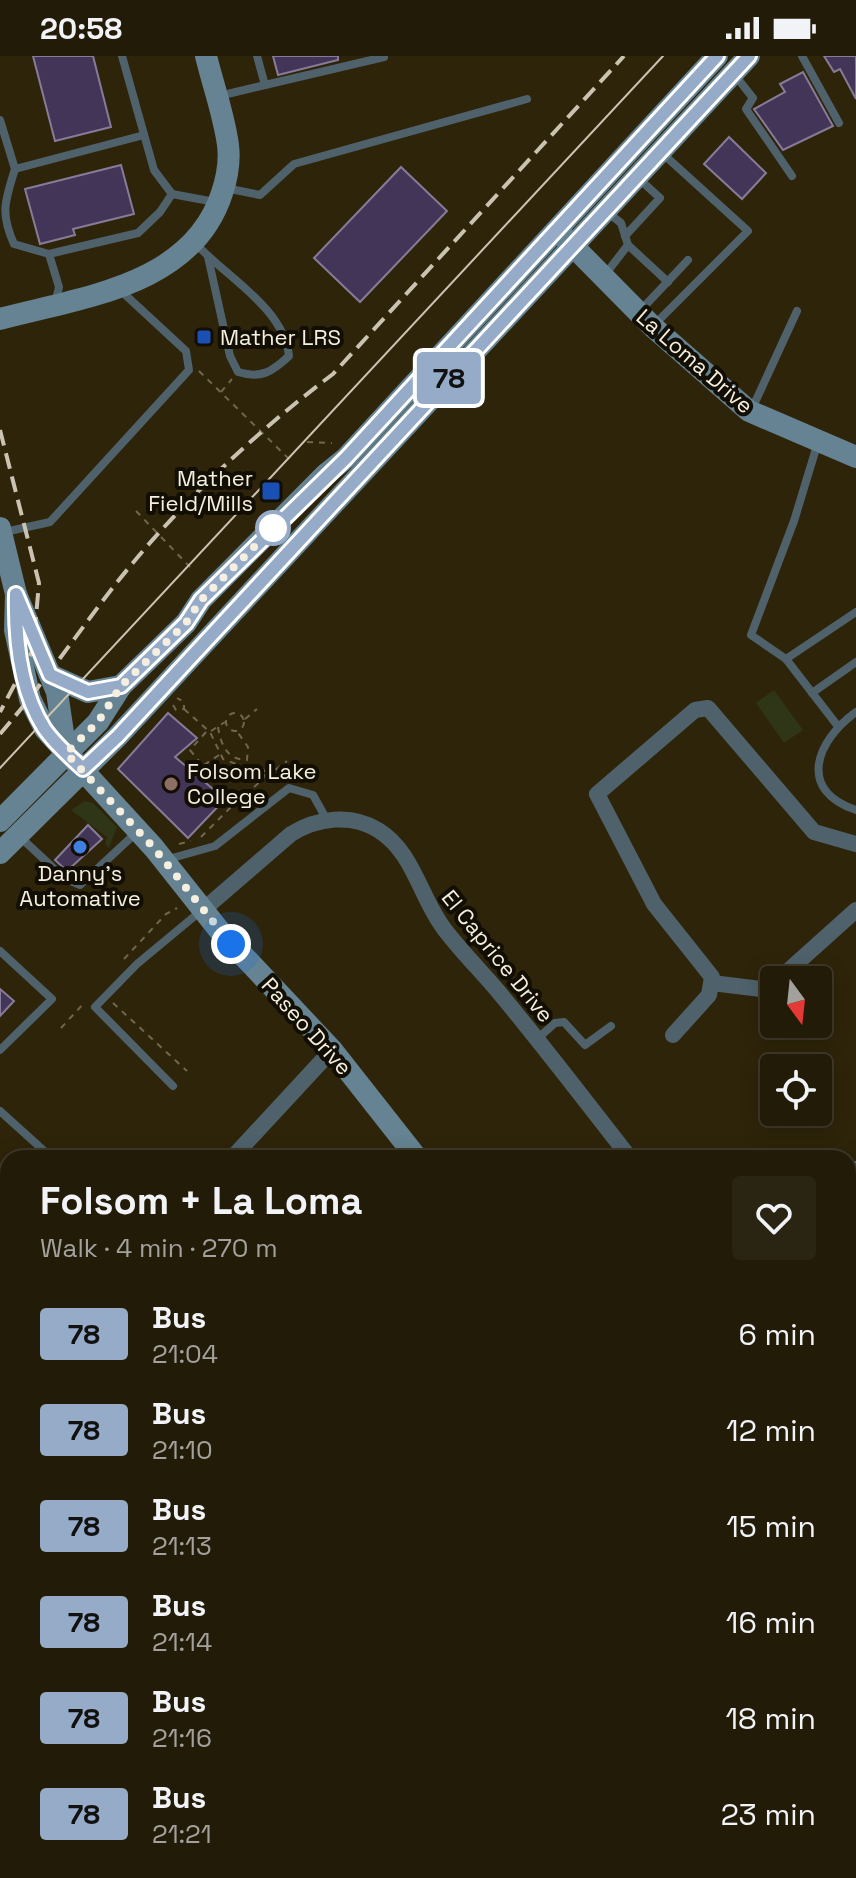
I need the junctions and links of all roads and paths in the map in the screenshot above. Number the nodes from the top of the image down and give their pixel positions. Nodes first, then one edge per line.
1 (122, 56) edge
2 (206, 56) edge
3 (257, 56) edge
4 (386, 56) edge
5 (717, 56) edge
6 (749, 56) edge
7 (802, 56) edge
8 (733, 74) junction
9 (265, 85) junction
10 (216, 96) junction
11 (527, 99) dead end
12 (0, 120) edge
13 (839, 123) dead end
14 (144, 135) junction
15 (660, 151) junction
16 (15, 169) junction
17 (792, 176) dead end
18 (636, 177) junction
19 (172, 194) junction
20 (222, 195) junction
21 (605, 211) junction
22 (625, 236) junction
23 (566, 238) junction
24 (628, 245) junction
25 (202, 250) junction
26 (49, 254) junction
27 (688, 260) dead end
28 (603, 276) junction
29 (668, 282) junction
30 (117, 287) junction
31 (55, 304) junction
32 (797, 311) dead end
33 (0, 319) edge
34 (646, 319) junction
35 (190, 362) junction
36 (238, 372) junction
37 (221, 392) junction
38 (751, 412) junction
39 (818, 441) junction
40 (307, 442) dead end
41 (335, 447) dead end
42 (856, 457) edge
43 (290, 460) dead end
44 (136, 511) dead end
45 (0, 532) edge
46 (190, 567) dead end
47 (12, 596) junction
48 (856, 612) edge
49 (786, 659) junction
50 (856, 662) edge
51 (50, 675) junction
52 (121, 686) junction
53 (812, 693) junction
54 (175, 698) dead end
55 (172, 702) dead end
56 (184, 709) junction
57 (257, 709) dead end
58 (856, 712) edge
59 (244, 720) junction
60 (225, 722) junction
61 (837, 725) junction
62 (218, 727) junction
63 (236, 730) junction
64 (208, 732) junction
65 (220, 754) junction
66 (247, 760) junction
67 (74, 761) junction
68 (287, 761) dead end
69 (203, 766) junction
70 (253, 769) junction
71 (265, 778) junction
72 (261, 781) junction
73 (234, 804) junction
74 (856, 810) edge
75 (327, 820) junction
76 (9, 828) edge
77 (138, 831) junction
78 (856, 844) edge
79 (0, 853) edge
80 (170, 854) junction
81 (203, 910) junction
82 (856, 910) edge
83 (0, 951) edge
84 (794, 966) edge
85 (712, 983) junction
86 (760, 985) edge
87 (105, 995) junction
88 (611, 1026) dead end
89 (673, 1035) dead end
90 (537, 1039) junction
91 (0, 1050) edge
92 (332, 1050) junction
93 (187, 1071) dead end
94 (173, 1086) dead end
95 (0, 1111) edge
96 (43, 1150) edge
97 (239, 1150) edge
98 (411, 1150) edge
99 (624, 1150) edge

1 - 14 lane
2 - 10 main road
3 - 9 lane
4 - 9 lane
5 - 23 main road
6 - 8 main road
7 - 13 lane
8 - 15 main road
8 - 17 lane
9 - 10 lane
10 - 20 main road
11 - 20 lane
12 - 16 lane
14 - 16 lane
14 - 19 lane
15 - 18 main road
15 - 34 lane
16 - 26 lane
18 - 21 main road
18 - 22 lane
19 - 20 lane
19 - 26 lane
20 - 25 main road
21 - 22 lane
21 - 23 main road
22 - 24 lane
23 - 28 main road, La Loma Drive
23 - 52 main road
23 - 67 main road
24 - 28 lane
24 - 29 lane
25 - 30 main road
25 - 36 lane
25 - 36 lane
26 - 31 lane
27 - 29 lane
28 - 34 main road, La Loma Drive
29 - 34 lane
30 - 31 main road
30 - 35 lane
31 - 33 main road
32 - 38 lane
34 - 38 main road, La Loma Drive
35 - 37 path
35 - 45 lane
36 - 37 path
37 - 43 path
38 - 39 main road, La Loma Drive
39 - 42 main road, La Loma Drive
39 - 49 lane
40 - 41 path
44 - 46 path
45 - 47 main road
47 - 51 main road
47 - 67 main road, Paseo Drive
48 - 49 lane
49 - 53 lane
50 - 53 lane
51 - 52 main road
51 - 67 main road
52 - 67 main road
53 - 61 lane
54 - 56 path
55 - 56 path
56 - 64 path
57 - 59 path
58 - 61 lane
59 - 60 path
59 - 63 path
60 - 62 path
60 - 63 path
61 - 74 lane
62 - 64 path
62 - 66 path
63 - 66 path
64 - 65 path
64 - 69 path
65 - 69 path
65 - 70 path
66 - 70 path
67 - 76 main road
67 - 77 main road, Paseo Drive
68 - 71 path
69 - 73 path
70 - 71 path
70 - 72 path
71 - 72 path
72 - 73 path
73 - 80 path
75 - 80 lane
75 - 81 street, El Caprice Drive
75 - 90 street, El Caprice Drive
76 - 77 lane
76 - 79 main road
77 - 80 main road, Paseo Drive
78 - 85 street
80 - 81 main road, Paseo Drive
81 - 87 lane
81 - 92 main road, Paseo Drive
82 - 84 street
83 - 91 lane
85 - 86 street
85 - 89 street
87 - 93 path
87 - 94 lane
88 - 90 lane
90 - 99 street, El Caprice Drive
92 - 97 street
92 - 98 main road, Paseo Drive
95 - 96 lane

